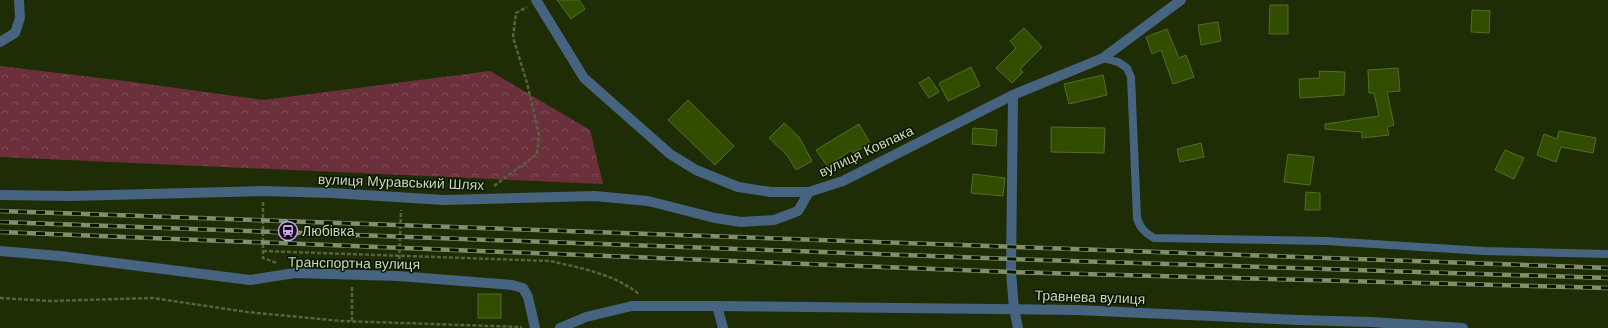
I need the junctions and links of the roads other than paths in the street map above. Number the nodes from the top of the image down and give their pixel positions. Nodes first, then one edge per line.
1 (19, 0) edge
2 (1181, 0) edge
3 (537, 1) edge
4 (0, 42) edge
5 (1103, 58) junction
6 (1013, 95) junction
7 (809, 192) junction
8 (0, 194) edge
9 (0, 251) edge
10 (1608, 254) edge
11 (717, 306) junction
12 (1014, 309) junction
13 (1298, 324) edge
14 (534, 328) edge
15 (560, 328) edge
16 (723, 328) edge
17 (1018, 328) edge
18 (1463, 328) edge

1 - 4 street
2 - 5 street, вулиця Ковпака
3 - 7 street, вулиця Ковпака
5 - 6 street, вулиця Ковпака
5 - 10 lane
6 - 7 street, вулиця Ковпака
6 - 12 street
7 - 8 street, вулиця Муравський Шлях
9 - 14 street, Транспортна вулиця
11 - 12 street, Травнева вулиця
11 - 15 street, Травнева вулиця
11 - 16 street
12 - 13 street, Травнева вулиця
12 - 17 street
13 - 18 street, Травнева вулиця

